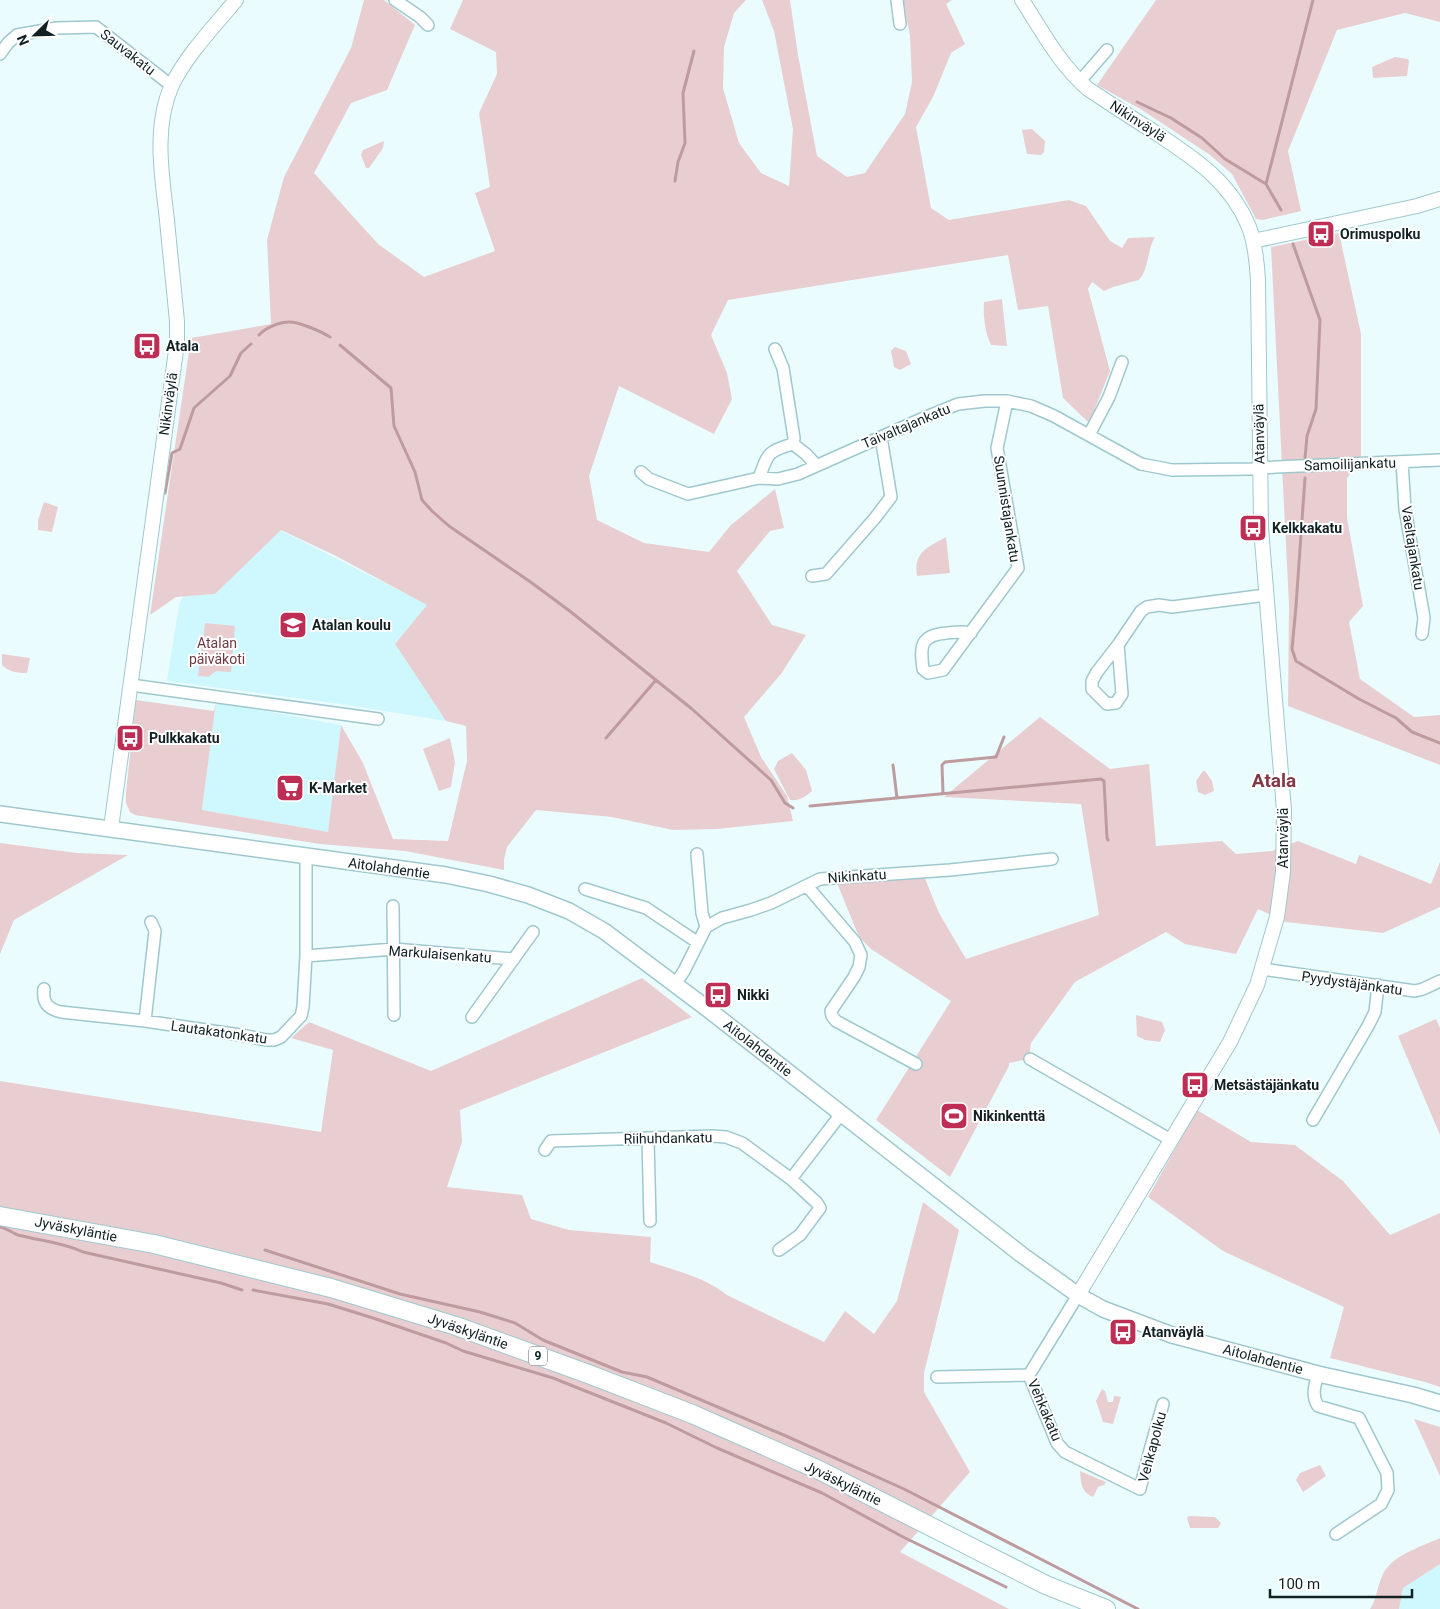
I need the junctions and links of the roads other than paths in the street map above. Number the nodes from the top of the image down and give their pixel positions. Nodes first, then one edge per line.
1 (236, 0) edge
2 (395, 0) edge
3 (897, 0) edge
4 (1022, 0) edge
5 (900, 24) dead end
6 (428, 25) dead end
7 (1107, 50) dead end
8 (0, 54) edge
9 (1080, 81) junction
10 (172, 86) junction
11 (1440, 199) edge
12 (1253, 240) junction
13 (775, 349) dead end
14 (1122, 362) dead end
15 (1007, 401) junction
16 (1089, 435) junction
17 (881, 437) junction
18 (793, 444) junction
19 (1440, 460) edge
20 (1402, 462) junction
21 (816, 465) junction
22 (1259, 468) junction
23 (641, 472) dead end
24 (759, 478) junction
25 (812, 576) dead end
26 (1266, 595) junction
27 (971, 633) junction
28 (1422, 634) dead end
29 (1118, 646) junction
30 (131, 685) junction
31 (378, 719) dead end
32 (0, 814) edge
33 (111, 828) junction
34 (697, 854) dead end
35 (306, 857) junction
36 (1052, 859) dead end
37 (806, 886) junction
38 (585, 889) dead end
39 (393, 906) dead end
40 (151, 922) dead end
41 (706, 927) junction
42 (533, 932) dead end
43 (697, 942) junction
44 (394, 949) junction
45 (306, 956) junction
46 (514, 959) junction
47 (1262, 969) junction
48 (1440, 981) edge
49 (675, 984) junction
50 (1378, 985) junction
51 (44, 989) dead end
52 (394, 1015) dead end
53 (472, 1017) dead end
54 (145, 1021) junction
55 (1030, 1059) dead end
56 (916, 1064) dead end
57 (841, 1114) junction
58 (1313, 1120) dead end
59 (648, 1139) junction
60 (1171, 1140) junction
61 (545, 1150) dead end
62 (791, 1179) junction
63 (0, 1216) edge
64 (650, 1221) dead end
65 (779, 1250) dead end
66 (1078, 1295) junction
67 (1318, 1374) junction
68 (1029, 1375) junction
69 (937, 1377) dead end
70 (1440, 1403) edge
71 (1164, 1404) dead end
72 (1140, 1489) joint
73 (1336, 1534) dead end
74 (1046, 1584) junction
75 (1083, 1609) edge
76 (1106, 1609) edge

1 - 10 street, Nikinväylä
2 - 6 street
3 - 5 street
4 - 9 street, Nikinväylä
7 - 9 street
8 - 10 street, Sauvakatu
9 - 12 street, Nikinväylä
10 - 30 street, Nikinväylä
11 - 12 street
12 - 22 street, Atanväylä
13 - 18 street
14 - 16 street
15 - 16 street, Taivaltajankatu
15 - 17 street, Taivaltajankatu
15 - 27 street, Suunnistajankatu
16 - 22 street, Taivaltajankatu
17 - 21 street, Taivaltajankatu
17 - 25 street
18 - 21 street
18 - 24 street
19 - 20 street, Samoilijankatu
20 - 22 street, Samoilijankatu
20 - 28 street, Vaeltajankatu
21 - 24 street, Taivaltajankatu
22 - 26 street, Atanväylä
23 - 24 street, Taivaltajankatu
26 - 29 street
26 - 47 street, Atanväylä
27 - 27 street, Suunnistajankatu
29 - 29 street
30 - 31 street
30 - 33 street, Nikinväylä
32 - 33 main road, Aitolahdentie
33 - 35 main road, Aitolahdentie
34 - 41 street
35 - 45 street, Lautakatonkatu
35 - 49 main road, Aitolahdentie
36 - 37 street, Nikinkatu
37 - 41 street, Nikinkatu
37 - 56 street
38 - 43 street
39 - 44 street
40 - 54 street
41 - 43 street
42 - 46 street
43 - 49 street
44 - 45 street, Markulaisenkatu
44 - 46 street, Markulaisenkatu
44 - 52 street
45 - 54 street, Lautakatonkatu
46 - 53 street
47 - 50 street, Pyydystäjänkatu
47 - 60 street, Atanväylä
48 - 50 street, Pyydystäjänkatu
49 - 57 main road, Aitolahdentie
50 - 58 street
51 - 54 street, Lautakatonkatu
55 - 60 street
57 - 62 street
57 - 66 main road, Aitolahdentie
59 - 61 street, Riihuhdankatu
59 - 62 street, Riihuhdankatu
59 - 64 street
60 - 66 street, Atanväylä
62 - 65 street, Riihuhdankatu
63 - 74 highway, Jyväskyläntie / 9
66 - 67 main road, Aitolahdentie
66 - 68 street, Vehkakatu
67 - 70 main road, Aitolahdentie
67 - 73 street
68 - 69 street
68 - 72 street, Vehkakatu
71 - 72 street, Vehkapolku
74 - 75 highway, 9
74 - 76 highway, 9

